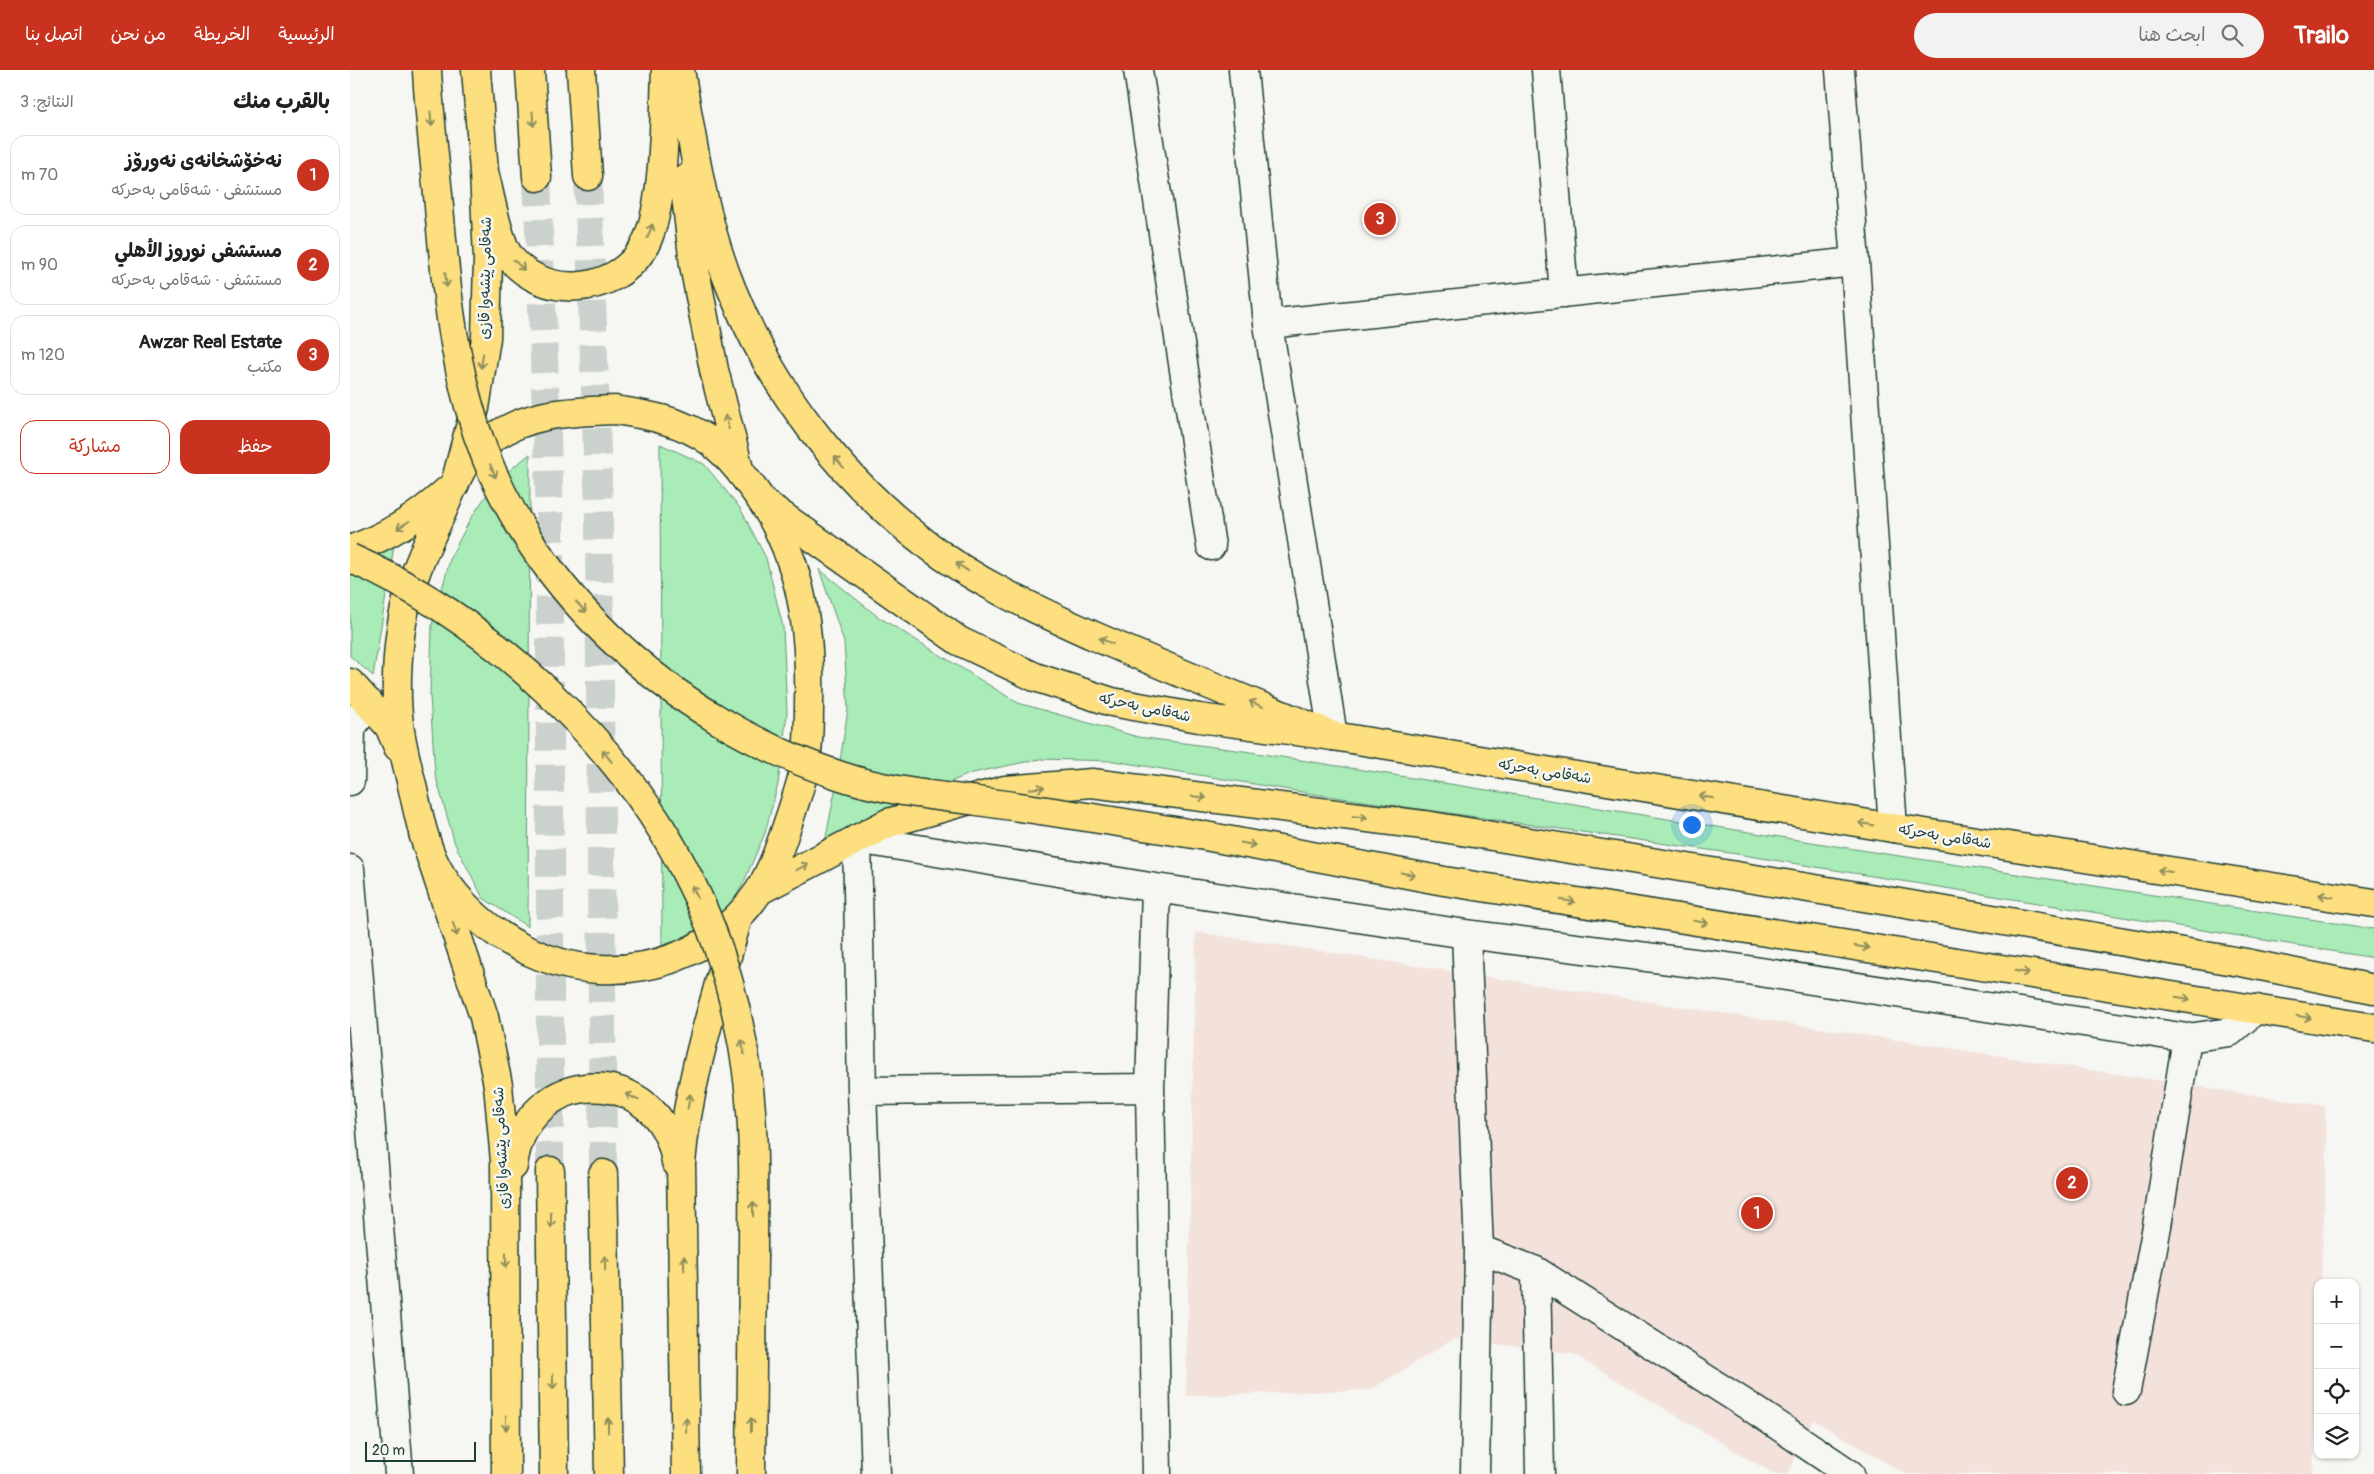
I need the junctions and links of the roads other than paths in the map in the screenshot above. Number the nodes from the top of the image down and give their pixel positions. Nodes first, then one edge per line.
1 (427, 70) edge
2 (476, 70) edge
3 (530, 70) edge
4 (581, 70) edge
5 (666, 70) edge
6 (670, 70) edge
7 (680, 70) edge
8 (1138, 70) edge
9 (1243, 70) edge
10 (1546, 70) edge
11 (1840, 70) edge
12 (484, 172) junction
13 (588, 176) tunnel mouth
14 (537, 177) tunnel mouth
15 (1855, 262) junction
16 (1564, 293) junction
17 (1268, 324) junction
18 (739, 470) junction
19 (455, 484) junction
20 (767, 505) junction
21 (1211, 546) dead end
22 (350, 550) edge
23 (350, 558) edge
24 (350, 683) edge
25 (369, 704) junction
26 (1333, 736) junction
27 (411, 780) junction
28 (350, 781) edge
29 (1893, 828) junction
30 (423, 833) junction
31 (857, 839) junction
32 (350, 869) edge
33 (1156, 888) junction
34 (760, 890) junction
35 (2374, 904) edge
36 (738, 917) junction
37 (1466, 934) junction
38 (2374, 989) edge
39 (2256, 1009) junction
40 (2374, 1028) edge
41 (2187, 1038) junction
42 (1150, 1088) junction
43 (862, 1091) junction
44 (550, 1171) tunnel mouth
45 (603, 1174) tunnel mouth
46 (682, 1198) junction
47 (505, 1228) junction
48 (1479, 1249) junction
49 (1536, 1272) junction
50 (2126, 1391) dead end
51 (399, 1474) edge
52 (506, 1474) edge
53 (554, 1474) edge
54 (609, 1474) edge
55 (686, 1474) edge
56 (751, 1474) edge
57 (876, 1474) edge
58 (1157, 1474) edge
59 (1475, 1474) edge
60 (1540, 1474) edge
61 (1850, 1474) edge

1 -> 39 main road, bridge
2 - 12 main road, شەقامی پێشەوا قازی
3 -> 14 main road
4 - 13 main road
12 -> 5 main road
18 -> 6 main road, شەقامی پێشەوا قازی
26 -> 7 main road
8 - 21 street
9 - 17 street
10 - 16 street
11 - 15 street
12 -> 19 main road, شەقامی پێشەوا قازی
15 - 16 street
15 - 29 street
16 - 17 street
17 - 26 street
18 - 19 main road, شەقامی پێشەوا قازی
18 - 20 main road, شەقامی پێشەوا قازی
19 -> 22 main road
19 - 27 main road, شەقامی پێشەوا قازی
20 - 26 main road, شەقامی بەحرکە
20 - 34 main road, شەقامی پێشەوا قازی
56 -> 23 main road, bridge
24 - 25 main road
25 - 27 main road
25 - 28 street
29 -> 26 main road, شەقامی بەحرکە
27 - 30 main road, شەقامی پێشەوا قازی
35 -> 29 main road, شەقامی بەحرکە
30 - 36 main road, شەقامی پێشەوا قازی
30 -> 47 main road, شەقامی پێشەوا قازی
31 - 33 street
34 -> 31 main road
31 -> 38 main road
31 - 43 street
32 - 51 street
33 - 37 street
33 - 42 street
34 - 36 main road, شەقامی پێشەوا قازی
46 -> 36 main road, شەقامی پێشەوا قازی
37 - 41 street
37 - 48 street
39 -> 40 main road
39 - 41 street
41 - 50 street
42 - 43 street
42 - 58 street
43 - 57 street
44 -> 53 main road
54 -> 45 main road
46 -> 47 main road
55 -> 46 main road, شەقامی پێشەوا قازی
47 -> 52 main road, شەقامی پێشەوا قازی
48 - 49 street
48 - 59 street
49 - 60 street
49 - 61 street

